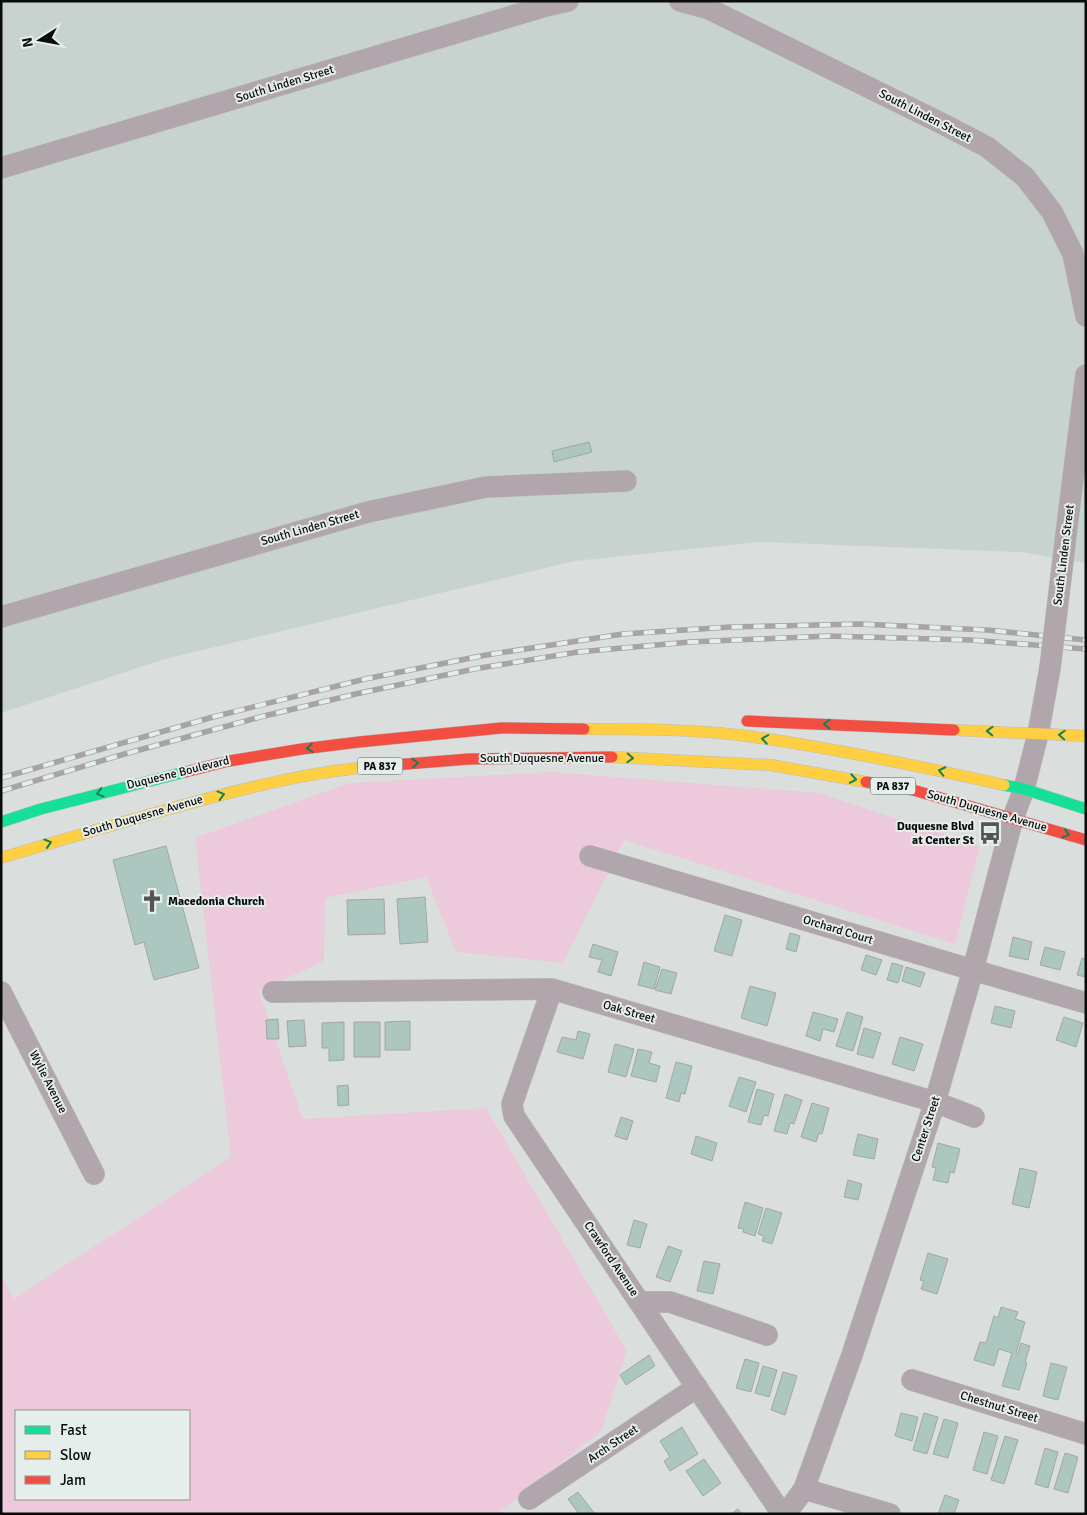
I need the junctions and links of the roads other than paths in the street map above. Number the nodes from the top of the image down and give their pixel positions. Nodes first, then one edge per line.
1 (568, 1) edge
2 (680, 1) edge
3 (1, 168) edge
4 (1086, 316) edge
5 (1086, 375) edge
6 (626, 481) dead end
7 (1, 617) edge
8 (668, 719) dead end
9 (738, 721) dead end
10 (501, 728) junction
11 (1038, 734) junction
12 (1086, 736) edge
13 (359, 742) joint
14 (1024, 789) junction
15 (1086, 809) edge
16 (1013, 818) junction
17 (1, 822) edge
18 (1086, 840) edge
19 (590, 856) dead end
20 (1, 858) edge
21 (973, 970) junction
22 (552, 989) junction
23 (1, 992) edge
24 (273, 992) dead end
25 (1086, 1002) edge
26 (935, 1102) junction
27 (974, 1117) dead end
28 (94, 1174) dead end
29 (640, 1302) junction
30 (767, 1335) dead end
31 (912, 1380) dead end
32 (697, 1387) junction
33 (1086, 1434) edge
34 (804, 1489) junction
35 (529, 1499) dead end
36 (782, 1514) edge
37 (786, 1514) edge
38 (890, 1514) edge

1 - 3 street, South Linden Street
2 - 4 street, South Linden Street
5 - 11 street, South Linden Street, bridge
6 - 7 street, South Linden Street
8 - 10 main road, PA 837
11 -> 9 main road
10 - 13 main road, South Duquesne Avenue / PA 837
14 -> 10 main road, South Duquesne Avenue
12 -> 11 main road
11 - 14 street, Center Street
13 -> 17 main road, Duquesne Boulevard / PA 837
14 - 15 main road, South Duquesne Avenue
14 - 16 street, Center Street
16 -> 18 main road, South Duquesne Avenue / PA 837
20 -> 16 main road, South Duquesne Avenue / PA 837
16 - 21 street, Center Street
19 - 21 street, Orchard Court
21 - 25 street, Orchard Court
21 - 26 street, Center Street
22 - 24 street, Oak Street
22 - 26 street, Oak Street
22 - 29 street, Crawford Avenue
23 - 28 street, Wylie Avenue
26 - 27 street, Oak Street
26 - 34 street, Center Street
29 - 30 street
29 - 32 street, Crawford Avenue
31 - 33 street, Chestnut Street
32 - 35 street, Arch Street
32 - 36 street, Crawford Avenue
34 - 37 street, Center Street
34 - 38 street

